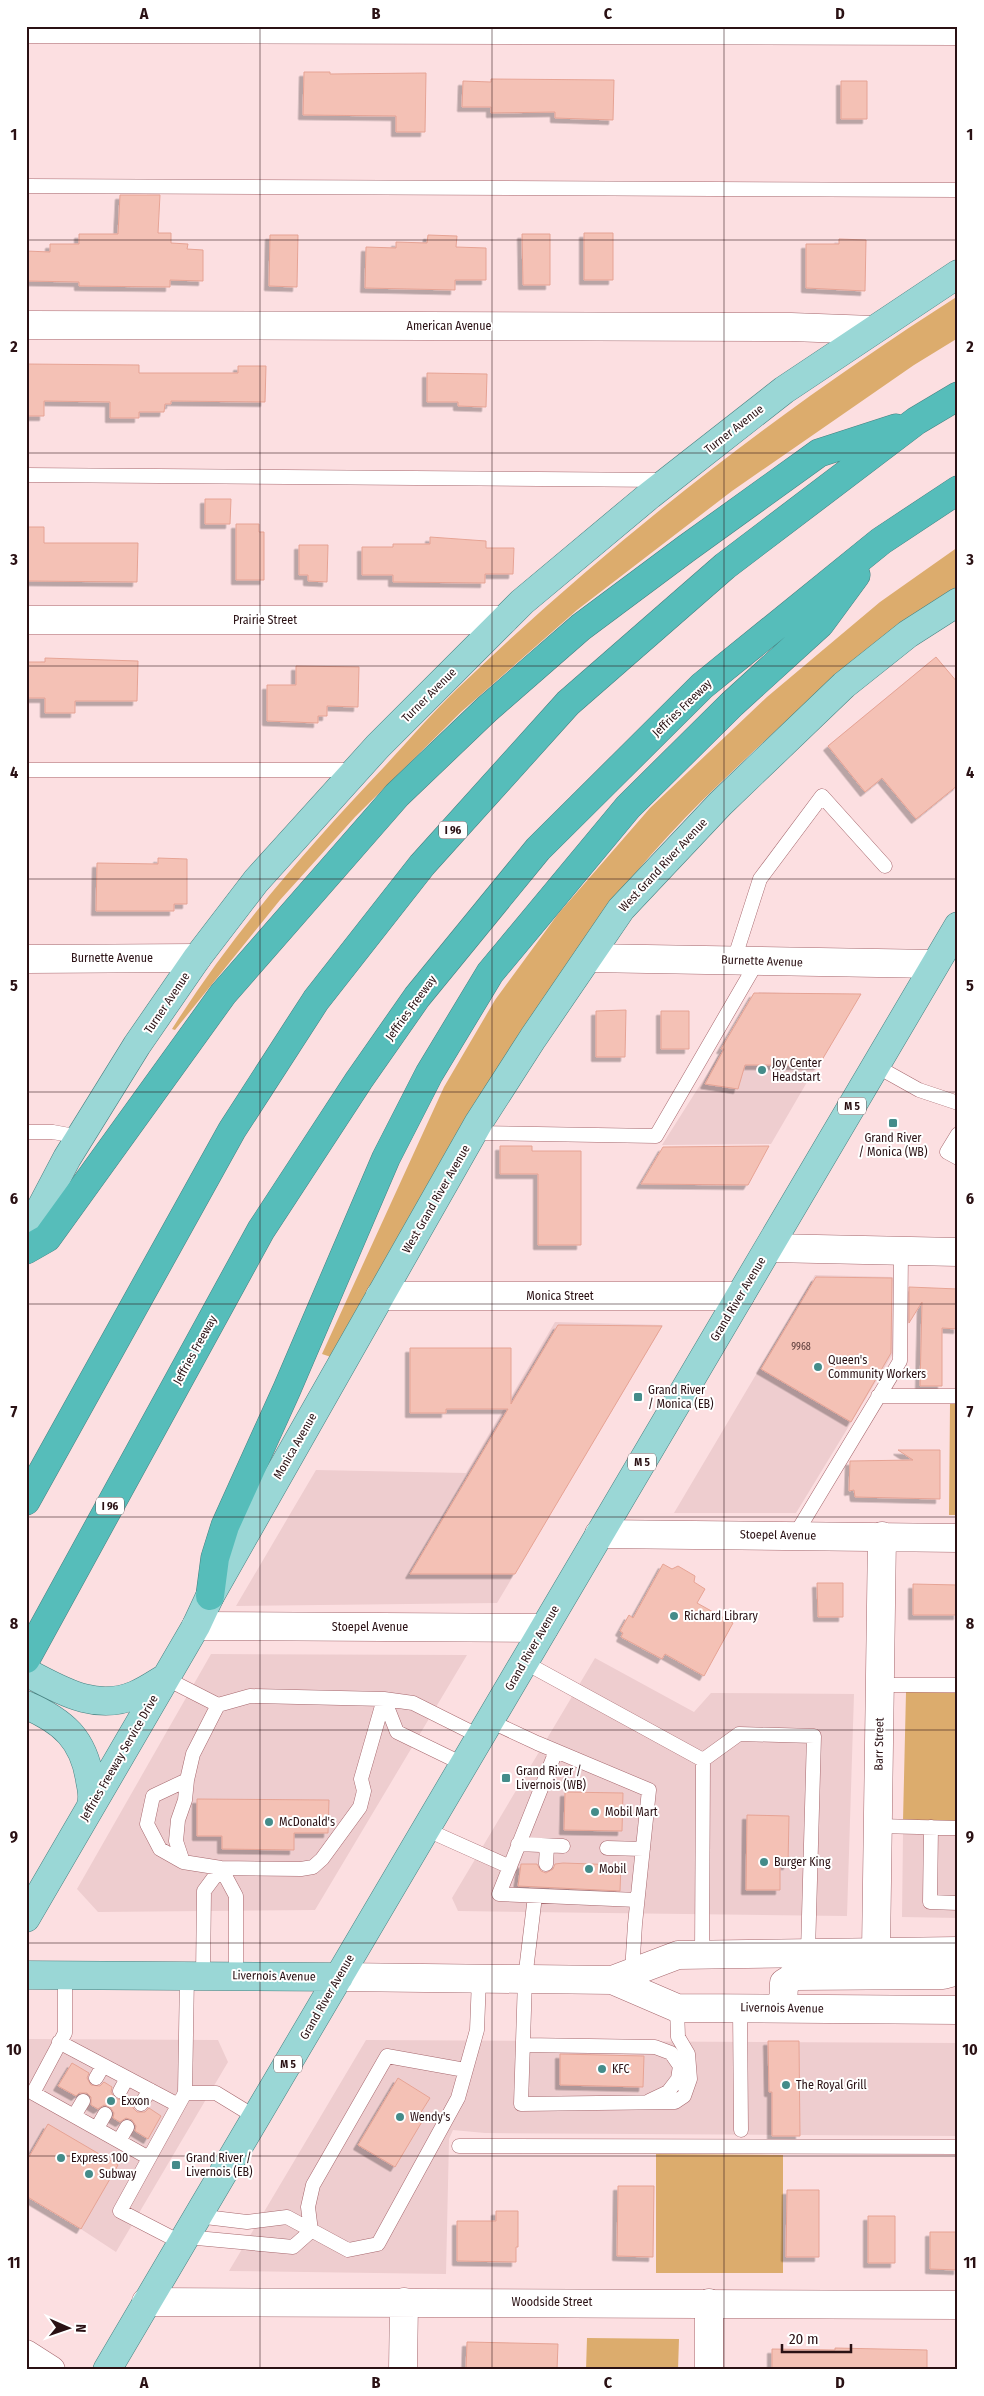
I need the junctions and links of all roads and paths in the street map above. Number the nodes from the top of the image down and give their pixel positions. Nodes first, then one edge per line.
1 (26, 30) edge
2 (958, 31) edge
3 (26, 186) edge
4 (958, 190) edge
5 (958, 274) edge
6 (26, 325) edge
7 (873, 330) junction
8 (958, 396) edge
9 (916, 421) junction
10 (26, 475) edge
11 (669, 480) junction
12 (958, 490) edge
13 (881, 541) junction
14 (958, 602) edge
15 (947, 618) edge
16 (26, 620) edge
17 (504, 620) junction
18 (26, 770) edge
19 (356, 770) junction
20 (885, 866) dead end
21 (958, 926) edge
22 (197, 958) junction
23 (588, 958) junction
24 (26, 959) edge
25 (745, 961) junction
26 (935, 964) junction
27 (876, 1066) junction
28 (956, 1105) edge
29 (26, 1132) edge
30 (473, 1133) junction
31 (958, 1134) edge
32 (80, 1137) junction
33 (958, 1158) edge
34 (26, 1236) edge
35 (770, 1248) junction
36 (26, 1250) edge
37 (901, 1251) junction
38 (958, 1252) edge
39 (380, 1296) junction
40 (740, 1296) junction
41 (878, 1396) junction
42 (958, 1396) edge
43 (26, 1501) edge
44 (599, 1534) junction
45 (794, 1535) junction
46 (882, 1536) junction
47 (958, 1538) edge
48 (210, 1596) junction
49 (196, 1626) junction
50 (544, 1628) junction
51 (26, 1659) edge
52 (524, 1662) junction
53 (26, 1672) edge
54 (165, 1678) junction
55 (880, 1685) junction
56 (958, 1685) edge
57 (384, 1699) junction
58 (26, 1705) edge
59 (218, 1705) junction
60 (486, 1729) junction
61 (556, 1751) junction
62 (703, 1760) junction
63 (464, 1765) junction
64 (187, 1780) junction
65 (90, 1808) junction
66 (878, 1826) junction
67 (931, 1827) junction
68 (958, 1828) edge
69 (426, 1830) junction
70 (518, 1844) junction
71 (547, 1846) junction
72 (563, 1846) dead end
73 (607, 1848) dead end
74 (643, 1849) junction
75 (183, 1862) junction
76 (546, 1864) dead end
77 (510, 1867) junction
78 (221, 1868) junction
79 (542, 1894) junction
80 (637, 1900) junction
81 (958, 1903) edge
82 (26, 1918) edge
83 (876, 1951) junction
84 (958, 1951) edge
85 (808, 1952) junction
86 (702, 1954) junction
87 (958, 1971) edge
88 (26, 1975) edge
89 (65, 1975) junction
90 (195, 1976) junction
91 (236, 1976) junction
92 (622, 1976) junction
93 (339, 1977) junction
94 (479, 1979) junction
95 (525, 1979) junction
96 (677, 2008) junction
97 (740, 2008) junction
98 (783, 2008) junction
99 (956, 2009) edge
100 (59, 2042) junction
101 (524, 2045) junction
102 (465, 2070) junction
103 (127, 2078) junction
104 (150, 2090) junction
105 (120, 2091) dead end
106 (28, 2094) edge
107 (182, 2099) junction
108 (83, 2101) dead end
109 (645, 2103) junction
110 (141, 2104) dead end
111 (106, 2114) dead end
112 (74, 2116) junction
113 (256, 2118) junction
114 (127, 2127) dead end
115 (97, 2128) junction
116 (741, 2130) dead end
117 (119, 2141) junction
118 (459, 2146) dead end
119 (958, 2147) edge
120 (149, 2158) junction
121 (311, 2231) junction
122 (189, 2232) junction
123 (146, 2302) junction
124 (404, 2302) junction
125 (709, 2303) junction
126 (958, 2305) edge
127 (26, 2354) edge
128 (51, 2370) edge
129 (107, 2370) edge
130 (403, 2370) edge
131 (709, 2370) edge

1 - 2 street
3 - 4 lane
5 - 7 main road, Turner Avenue
6 - 7 street, American Avenue
7 - 11 main road, Turner Avenue
8 - 9 highway, I 96
9 - 36 highway
9 - 43 highway, I 96
10 - 11 lane
11 - 17 main road, Turner Avenue
12 - 13 highway, Jeffries Freeway / I 96
13 - 48 highway
13 - 51 highway, Jeffries Freeway / I 96
14 - 15 main road, West Grand River Avenue
15 - 23 main road, West Grand River Avenue
16 - 17 street, Prairie Street
17 - 19 main road, Turner Avenue
18 - 19 lane
19 - 22 main road, Turner Avenue
20 - 25 lane
21 - 26 main road, Grand River Avenue / M 5
22 - 24 street, Burnette Avenue
22 - 32 main road, Turner Avenue
23 - 25 street, Burnette Avenue
23 - 30 main road, West Grand River Avenue
25 - 26 street, Burnette Avenue
25 - 30 lane
26 - 27 main road, Grand River Avenue / M 5
27 - 28 lane
27 - 35 main road, Grand River Avenue / M 5
29 - 32 lane
30 - 39 main road, West Grand River Avenue
31 - 33 lane
32 - 34 main road, Turner Avenue
35 - 37 street
35 - 40 main road, Grand River Avenue / M 5
37 - 38 street
37 - 41 lane
39 - 40 street, Monica Street
39 - 48 main road, Monica Avenue
40 - 44 main road, Grand River Avenue / M 5
41 - 42 lane
41 - 45 lane
44 - 45 street, Stoepel Avenue
44 - 50 main road, Grand River Avenue / M 5
45 - 46 street, Stoepel Avenue
46 - 47 street, Stoepel Avenue
46 - 55 street, Barr Street
48 - 49 main road, Jeffries Freeway Service Drive
49 - 50 street, Stoepel Avenue
49 - 54 main road, Jeffries Freeway Service Drive
50 - 52 main road, Grand River Avenue / M 5
52 - 60 main road, Grand River Avenue / M 5
52 - 62 lane
53 - 54 main road
54 - 59 lane
54 - 65 main road, Jeffries Freeway Service Drive
55 - 56 lane
55 - 66 street, Barr Street
57 - 59 lane
57 - 60 lane
57 - 63 lane
57 - 78 lane
58 - 65 main road
59 - 64 lane
60 - 61 lane
60 - 63 main road, Grand River Avenue / M 5
61 - 70 lane
61 - 74 lane
62 - 85 lane
62 - 86 lane
63 - 69 main road, Grand River Avenue / M 5
64 - 75 lane
64 - 75 lane
65 - 82 main road, Jeffries Freeway Service Drive
66 - 67 lane
66 - 83 street, Barr Street
67 - 68 lane
67 - 81 lane
69 - 77 lane
69 - 93 main road, Grand River Avenue / M 5
70 - 71 lane
70 - 77 lane
71 - 72 lane
71 - 76 lane
73 - 74 lane
74 - 80 lane
75 - 78 lane
77 - 79 lane
78 - 90 lane
78 - 91 lane
79 - 80 lane
79 - 95 lane
80 - 92 lane
83 - 84 street, Livernois Avenue
83 - 85 street, Livernois Avenue
85 - 86 street, Livernois Avenue
86 - 92 street, Livernois Avenue
87 - 98 street
88 - 89 main road, Livernois Avenue
89 - 90 main road, Livernois Avenue
89 - 100 lane
90 - 91 main road, Livernois Avenue
90 - 107 lane
91 - 93 main road, Livernois Avenue
92 - 95 street, Livernois Avenue
92 - 96 street, Livernois Avenue
93 - 94 street, Livernois Avenue
93 - 113 main road, Grand River Avenue / M 5
94 - 95 street, Livernois Avenue
94 - 102 lane
95 - 101 lane
96 - 97 street, Livernois Avenue
96 - 109 lane
97 - 98 street, Livernois Avenue
97 - 116 lane
98 - 99 street, Livernois Avenue
100 - 103 lane
100 - 106 lane
101 - 109 lane
101 - 109 lane
102 - 121 lane
102 - 121 lane
103 - 104 lane
103 - 105 lane
104 - 107 lane
104 - 110 lane
106 - 112 lane
107 - 113 lane
107 - 120 lane
108 - 112 lane
111 - 115 lane
112 - 115 lane
113 - 122 main road, Grand River Avenue / M 5
114 - 117 lane
115 - 117 lane
117 - 120 lane
118 - 119 lane
120 - 122 lane
121 - 122 lane
121 - 122 lane
122 - 123 main road, Grand River Avenue / M 5
123 - 124 street, Woodside Street
123 - 129 main road, Grand River Avenue / M 5
124 - 125 street, Woodside Street
124 - 130 street
125 - 126 street, Woodside Street
125 - 131 street
127 - 128 street

